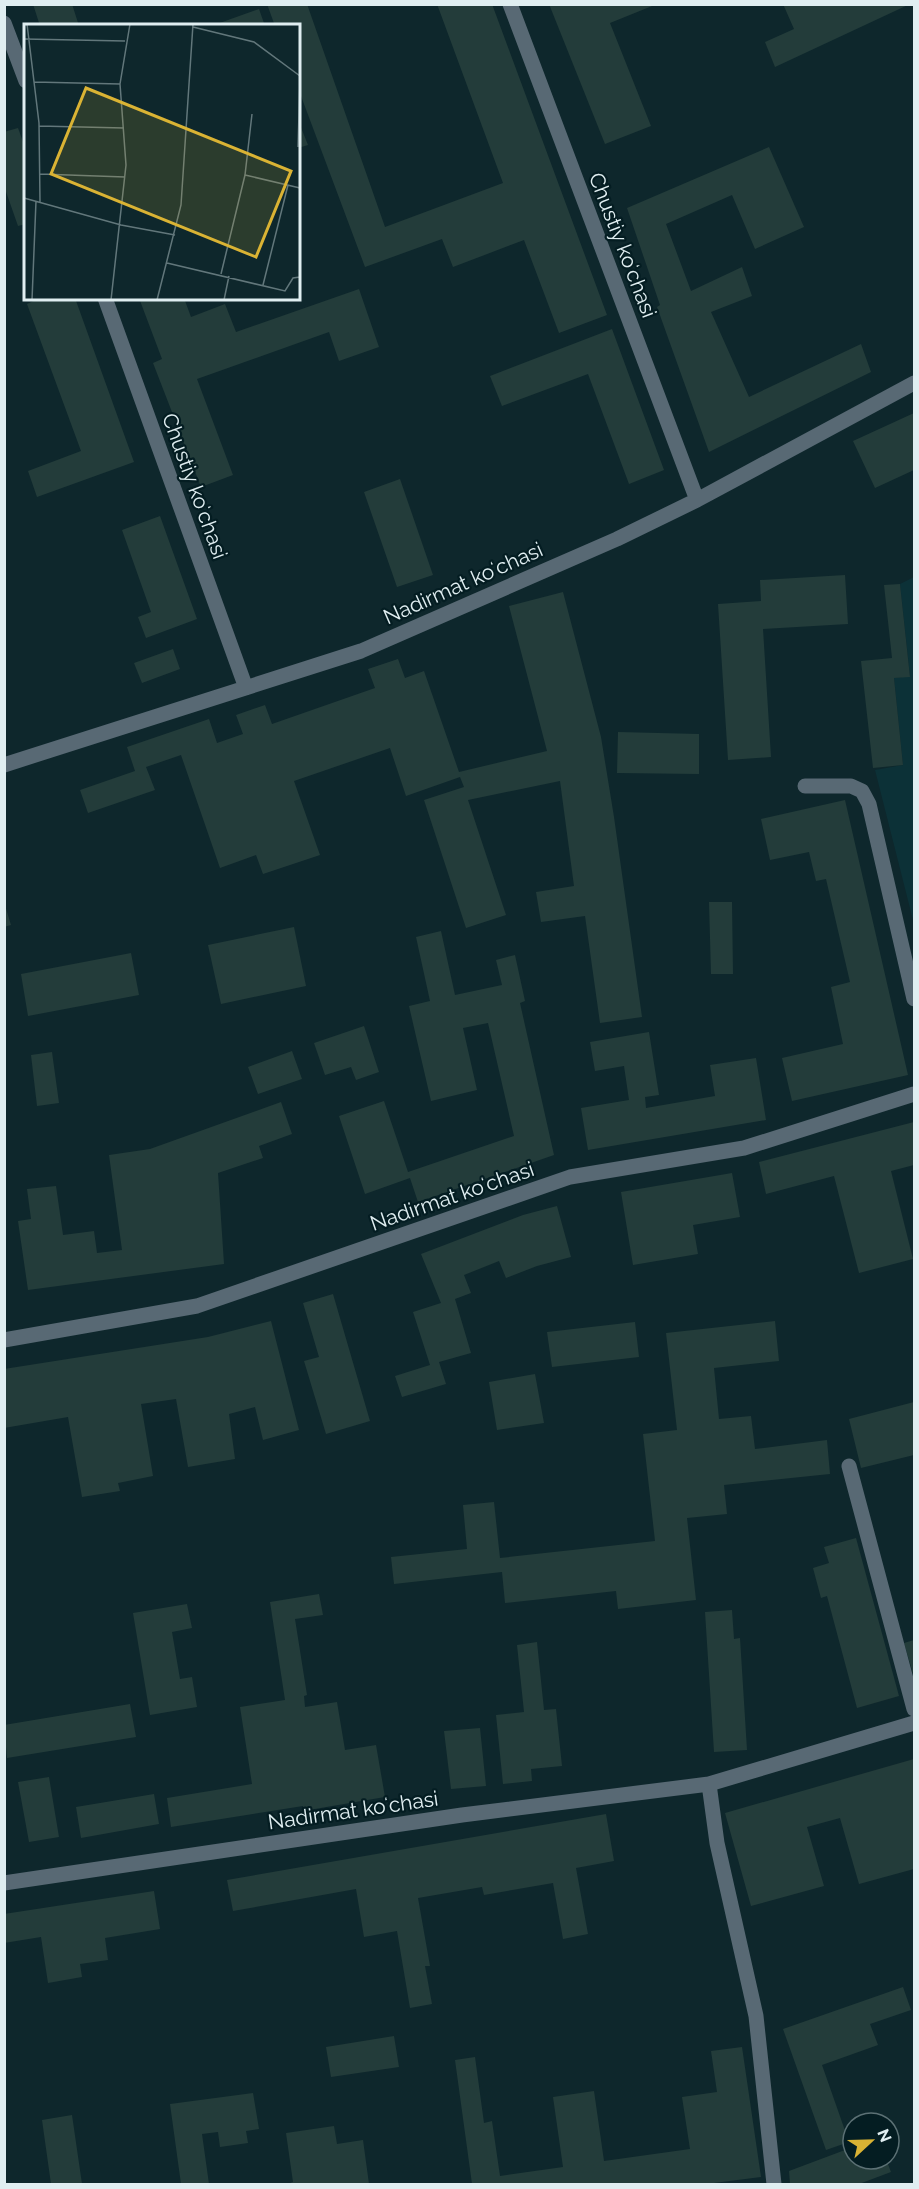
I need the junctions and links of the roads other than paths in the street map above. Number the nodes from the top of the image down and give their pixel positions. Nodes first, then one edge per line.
1 (510, 4) edge
2 (4, 23) edge
3 (24, 76) edge
4 (106, 300) edge
5 (915, 383) edge
6 (697, 500) junction
7 (246, 688) junction
8 (4, 765) edge
9 (805, 786) dead end
10 (915, 999) edge
11 (915, 1094) edge
12 (4, 1340) edge
13 (849, 1466) dead end
14 (915, 1709) edge
15 (915, 1723) edge
16 (709, 1784) junction
17 (4, 1883) edge
18 (774, 2184) edge

1 - 6 street, Chustiy koʻchasi
2 - 3 street
4 - 7 street, Chustiy koʻchasi
5 - 6 street, Nadirmat koʻchasi
6 - 7 street, Nadirmat koʻchasi
7 - 8 street, Nadirmat koʻchasi
9 - 10 street
11 - 12 street, Nadirmat koʻchasi
13 - 14 street
15 - 16 street, Nadirmat koʻchasi
16 - 17 street, Nadirmat koʻchasi
16 - 18 street

